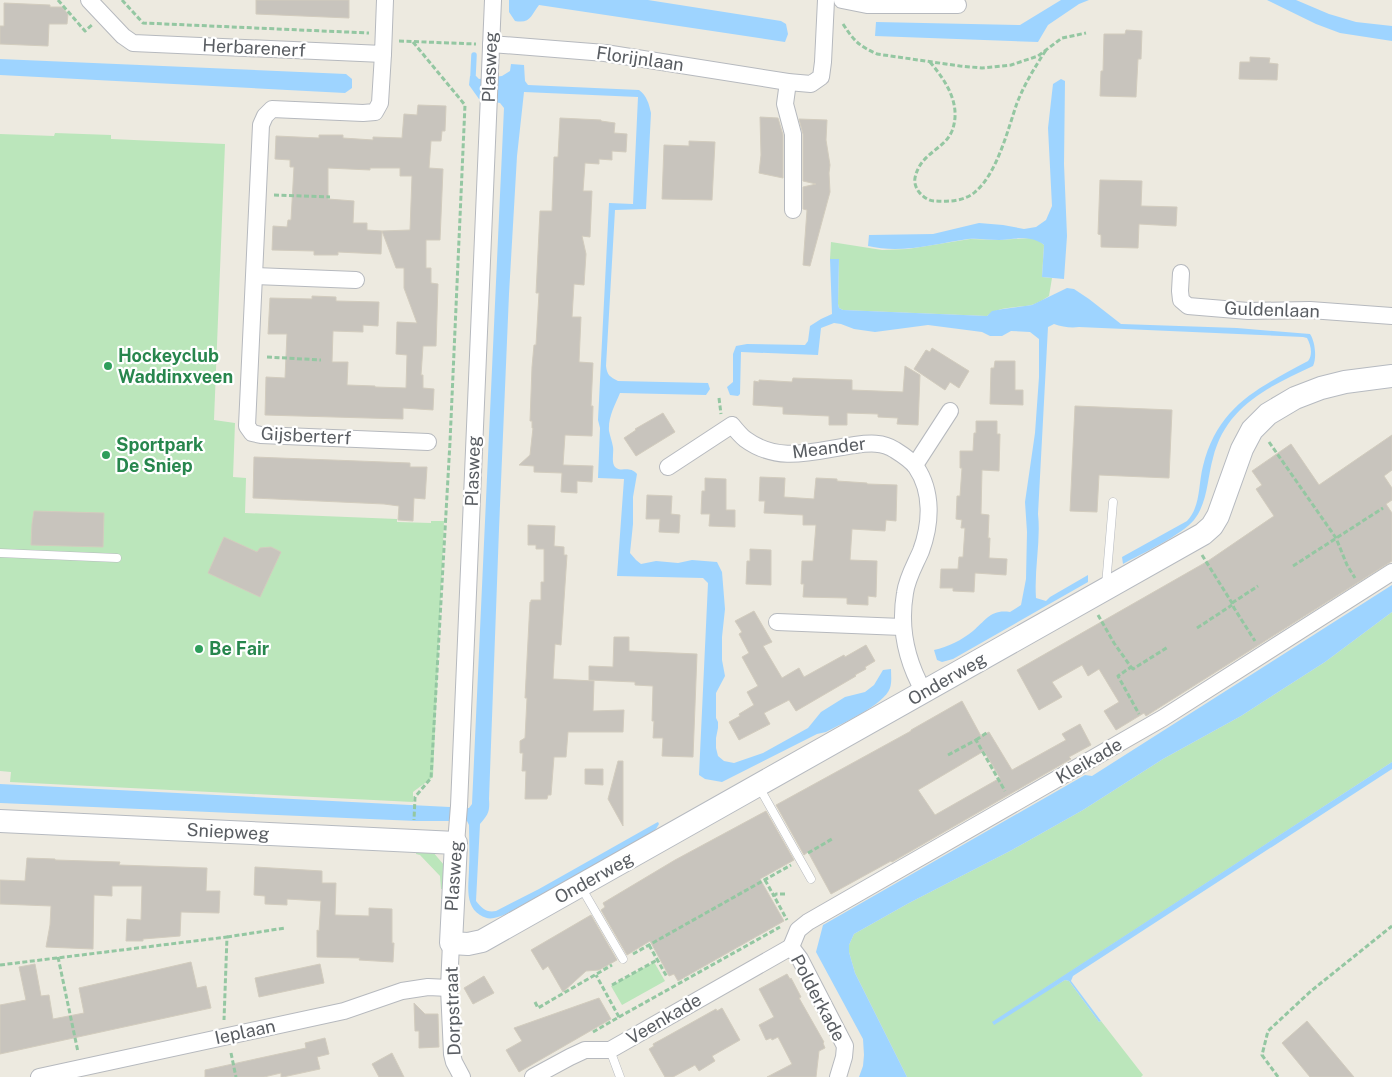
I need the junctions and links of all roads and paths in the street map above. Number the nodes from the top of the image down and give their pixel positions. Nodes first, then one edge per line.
1 (89, 0) edge
2 (122, 0) edge
3 (385, 0) edge
4 (493, 0) edge
5 (826, 0) edge
6 (842, 0) edge
7 (958, 2) edge
8 (842, 23) dead end
9 (1086, 33) dead end
10 (414, 42) junction
11 (384, 43) junction
12 (491, 44) junction
13 (1046, 50) junction
14 (930, 62) junction
15 (788, 82) junction
16 (258, 194) junction
17 (330, 197) dead end
18 (793, 210) dead end
19 (1181, 273) dead end
20 (255, 276) junction
21 (356, 280) dead end
22 (1392, 316) edge
23 (251, 356) junction
24 (321, 360) dead end
25 (1392, 376) edge
26 (950, 411) dead end
27 (1257, 426) junction
28 (428, 442) dead end
29 (915, 465) junction
30 (668, 467) dead end
31 (1113, 502) dead end
32 (1383, 508) dead end
33 (1336, 538) junction
34 (1193, 539) junction
35 (0, 553) edge
36 (118, 558) dead end
37 (1293, 566) dead end
38 (1392, 572) edge
39 (1358, 582) dead end
40 (1258, 586) dead end
41 (1097, 594) junction
42 (1232, 604) junction
43 (777, 622) dead end
44 (902, 627) junction
45 (1196, 628) dead end
46 (1257, 646) dead end
47 (1168, 647) dead end
48 (1131, 667) junction
49 (924, 692) junction
50 (1142, 719) dead end
51 (988, 732) dead end
52 (976, 740) junction
53 (948, 755) dead end
54 (758, 785) junction
55 (1013, 804) junction
56 (0, 821) edge
57 (457, 823) junction
58 (413, 826) dead end
59 (832, 839) dead end
60 (799, 859) junction
61 (811, 879) dead end
62 (764, 880) junction
63 (580, 885) junction
64 (785, 894) dead end
65 (774, 896) junction
66 (1392, 926) edge
67 (285, 928) dead end
68 (227, 937) junction
69 (451, 943) junction
70 (649, 946) junction
71 (791, 947) junction
72 (58, 958) junction
73 (623, 959) junction
74 (657, 960) junction
75 (0, 964) edge
76 (596, 975) junction
77 (668, 977) dead end
78 (612, 985) dead end
79 (449, 988) junction
80 (535, 1002) dead end
81 (619, 1017) junction
82 (227, 1036) junction
83 (585, 1050) junction
84 (610, 1050) junction
85 (81, 1068) junction
86 (39, 1077) edge
87 (236, 1077) edge
88 (462, 1077) edge
89 (533, 1077) edge
90 (620, 1077) edge
91 (838, 1077) edge
92 (1278, 1077) edge

1 - 11 street, Herbarenerf
2 - 11 path
3 - 11 street
4 - 12 street, Plasweg
5 - 15 street, Florijnlaan
6 - 7 street
8 - 14 path
9 - 13 path
10 - 11 path
10 - 12 path
10 - 58 path
11 - 16 street, Gijsberterf
12 - 15 street, Florijnlaan
12 - 57 street, Plasweg
13 - 14 path
13 - 14 path
15 - 18 street
16 - 17 path
16 - 20 street, Gijsberterf
19 - 22 street, Guldenlaan
20 - 21 street
20 - 23 street, Gijsberterf
23 - 24 path
23 - 28 street, Gijsberterf
25 - 27 street, Onderweg
26 - 29 street
27 - 33 path
27 - 34 street, Onderweg
29 - 30 street, Meander
29 - 44 street, Meander
31 - 41 lane
32 - 33 path
33 - 37 path
33 - 39 path
34 - 41 street, Onderweg
34 - 42 path
35 - 36 lane
38 - 55 street, Kleikade
40 - 42 path
41 - 48 path
41 - 49 street, Onderweg
42 - 45 path
42 - 46 path
43 - 44 street
44 - 49 street, Meander
47 - 48 path
48 - 50 path
49 - 54 street, Onderweg
51 - 52 path
52 - 53 path
52 - 55 path
54 - 60 lane
54 - 63 street, Onderweg
55 - 71 street, Kleikade
56 - 57 street, Sniepweg
57 - 69 street, Plasweg
59 - 60 path
60 - 61 lane
60 - 62 path
62 - 65 path
62 - 70 path
63 - 69 street, Onderweg
63 - 73 lane
64 - 65 path
65 - 81 path
66 - 92 path
67 - 68 path
68 - 72 path
68 - 82 path
69 - 79 street, Dorpstraat
70 - 73 path
70 - 74 path
71 - 84 street, Veenkade
71 - 91 street, Polderkade
72 - 75 path
72 - 85 path
73 - 76 path
74 - 77 path
74 - 78 path
76 - 80 path
76 - 81 path
79 - 82 street, Ieplaan
79 - 88 street, Dorpstraat
81 - 83 path
82 - 85 street, Ieplaan
82 - 87 path
83 - 84 street, Veenkade
83 - 89 street, Veenkade
84 - 90 lane
85 - 86 street, Ieplaan

